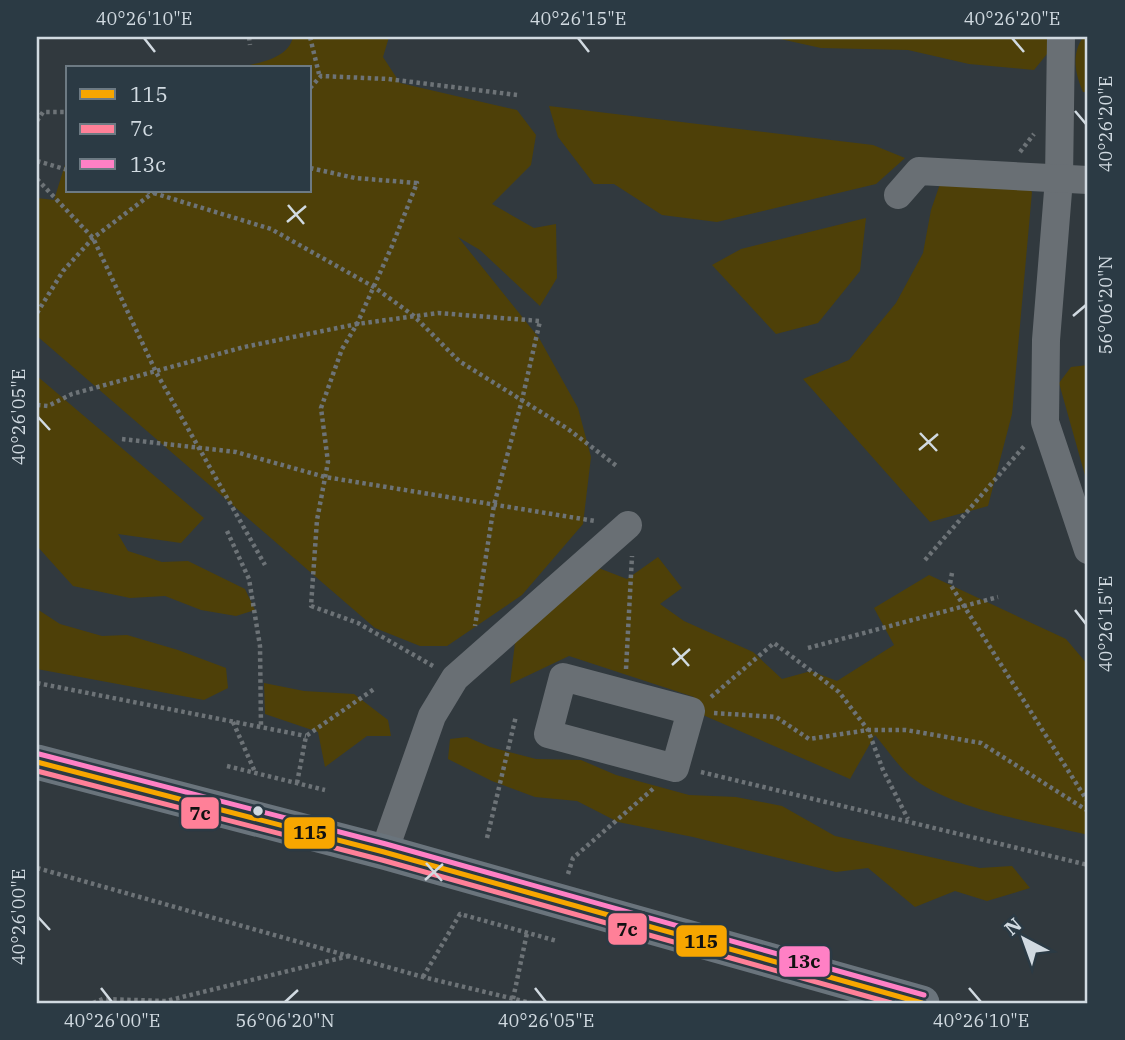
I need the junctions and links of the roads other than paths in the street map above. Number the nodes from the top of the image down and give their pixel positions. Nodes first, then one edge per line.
1 (1061, 37) edge
2 (1059, 179) junction
3 (1088, 180) edge
4 (898, 195) dead end
5 (628, 525) road end
6 (1088, 550) edge
7 (624, 694) joint
8 (37, 762) edge
9 (384, 852) junction
10 (922, 1003) edge

1 - 2 street
2 - 3 street
2 - 4 street
2 - 6 street
5 - 9 street
7 - 7 street
8 - 9 main road
9 - 10 main road

